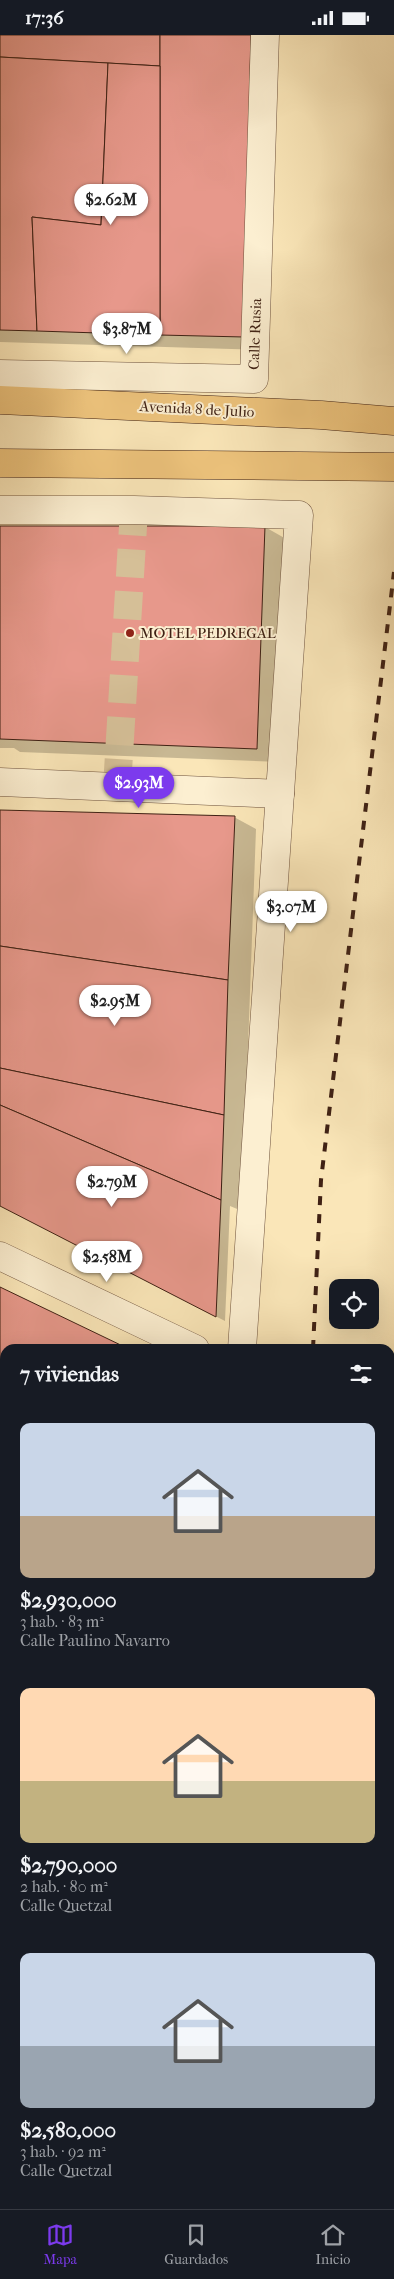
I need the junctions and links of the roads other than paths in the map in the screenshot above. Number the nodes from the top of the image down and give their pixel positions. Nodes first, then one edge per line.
1 (265, 35) edge
2 (0, 375) edge
3 (0, 400) edge
4 (394, 421) edge
5 (0, 463) edge
6 (394, 467) edge
7 (0, 510) edge
8 (0, 782) edge
9 (280, 794) junction
10 (0, 1256) edge
11 (185, 1344) edge
12 (242, 1344) edge

1 - 2 street, Calle Rusia
3 - 4 main road, Avenida 8 de Julio
5 - 6 main road
7 - 9 street
8 - 9 street
9 - 12 street
10 - 11 street

